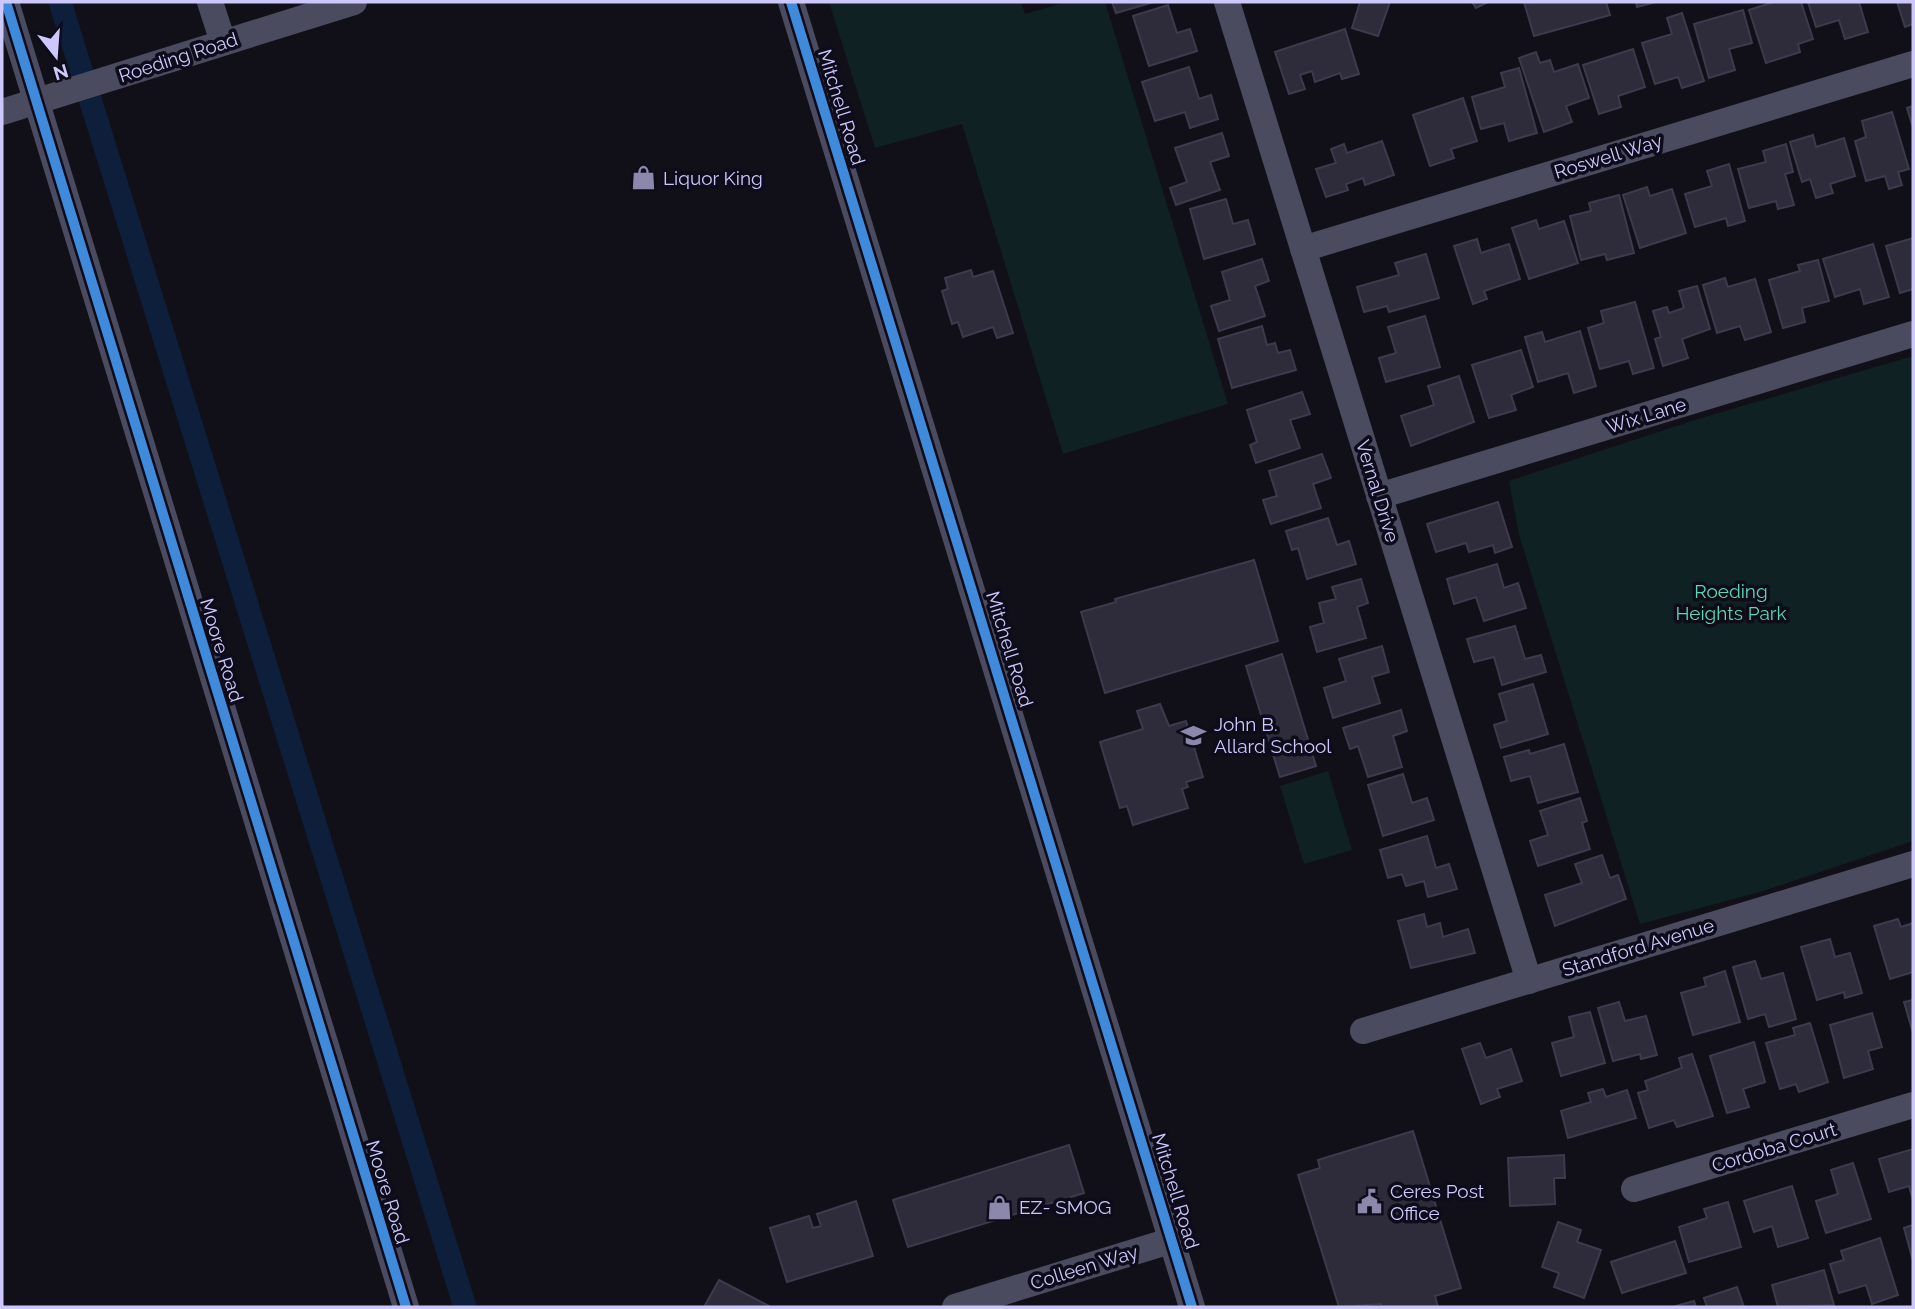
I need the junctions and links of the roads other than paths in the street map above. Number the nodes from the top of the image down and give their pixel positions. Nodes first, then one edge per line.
1 (6, 2) edge
2 (210, 2) edge
3 (354, 2) edge
4 (791, 2) edge
5 (1227, 2) edge
6 (223, 43) junction
7 (1913, 64) edge
8 (37, 101) junction
9 (2, 112) edge
10 (1303, 249) junction
11 (1913, 334) edge
12 (1379, 496) junction
13 (1913, 864) edge
14 (1529, 981) junction
15 (1363, 1031) dead end
16 (1913, 1105) edge
17 (1634, 1189) dead end
18 (1173, 1240) junction
19 (406, 1307) edge
20 (955, 1307) edge
21 (1192, 1307) edge

1 - 8 street, Moore Road
2 - 6 street
3 - 6 street, Roeding Road
4 - 18 street, Mitchell Road
5 - 10 street, Vernal Drive
6 - 8 street, Roeding Road
7 - 10 street, Roswell Way
8 - 9 street, Roeding Road
8 - 19 street, Moore Road
10 - 12 street, Vernal Drive
11 - 12 street, Wix Lane
12 - 14 street, Vernal Drive
13 - 14 street, Standford Avenue
14 - 15 street, Standford Avenue
16 - 17 street, Cordoba Court
18 - 20 street, Colleen Way
18 - 21 street, Mitchell Road

